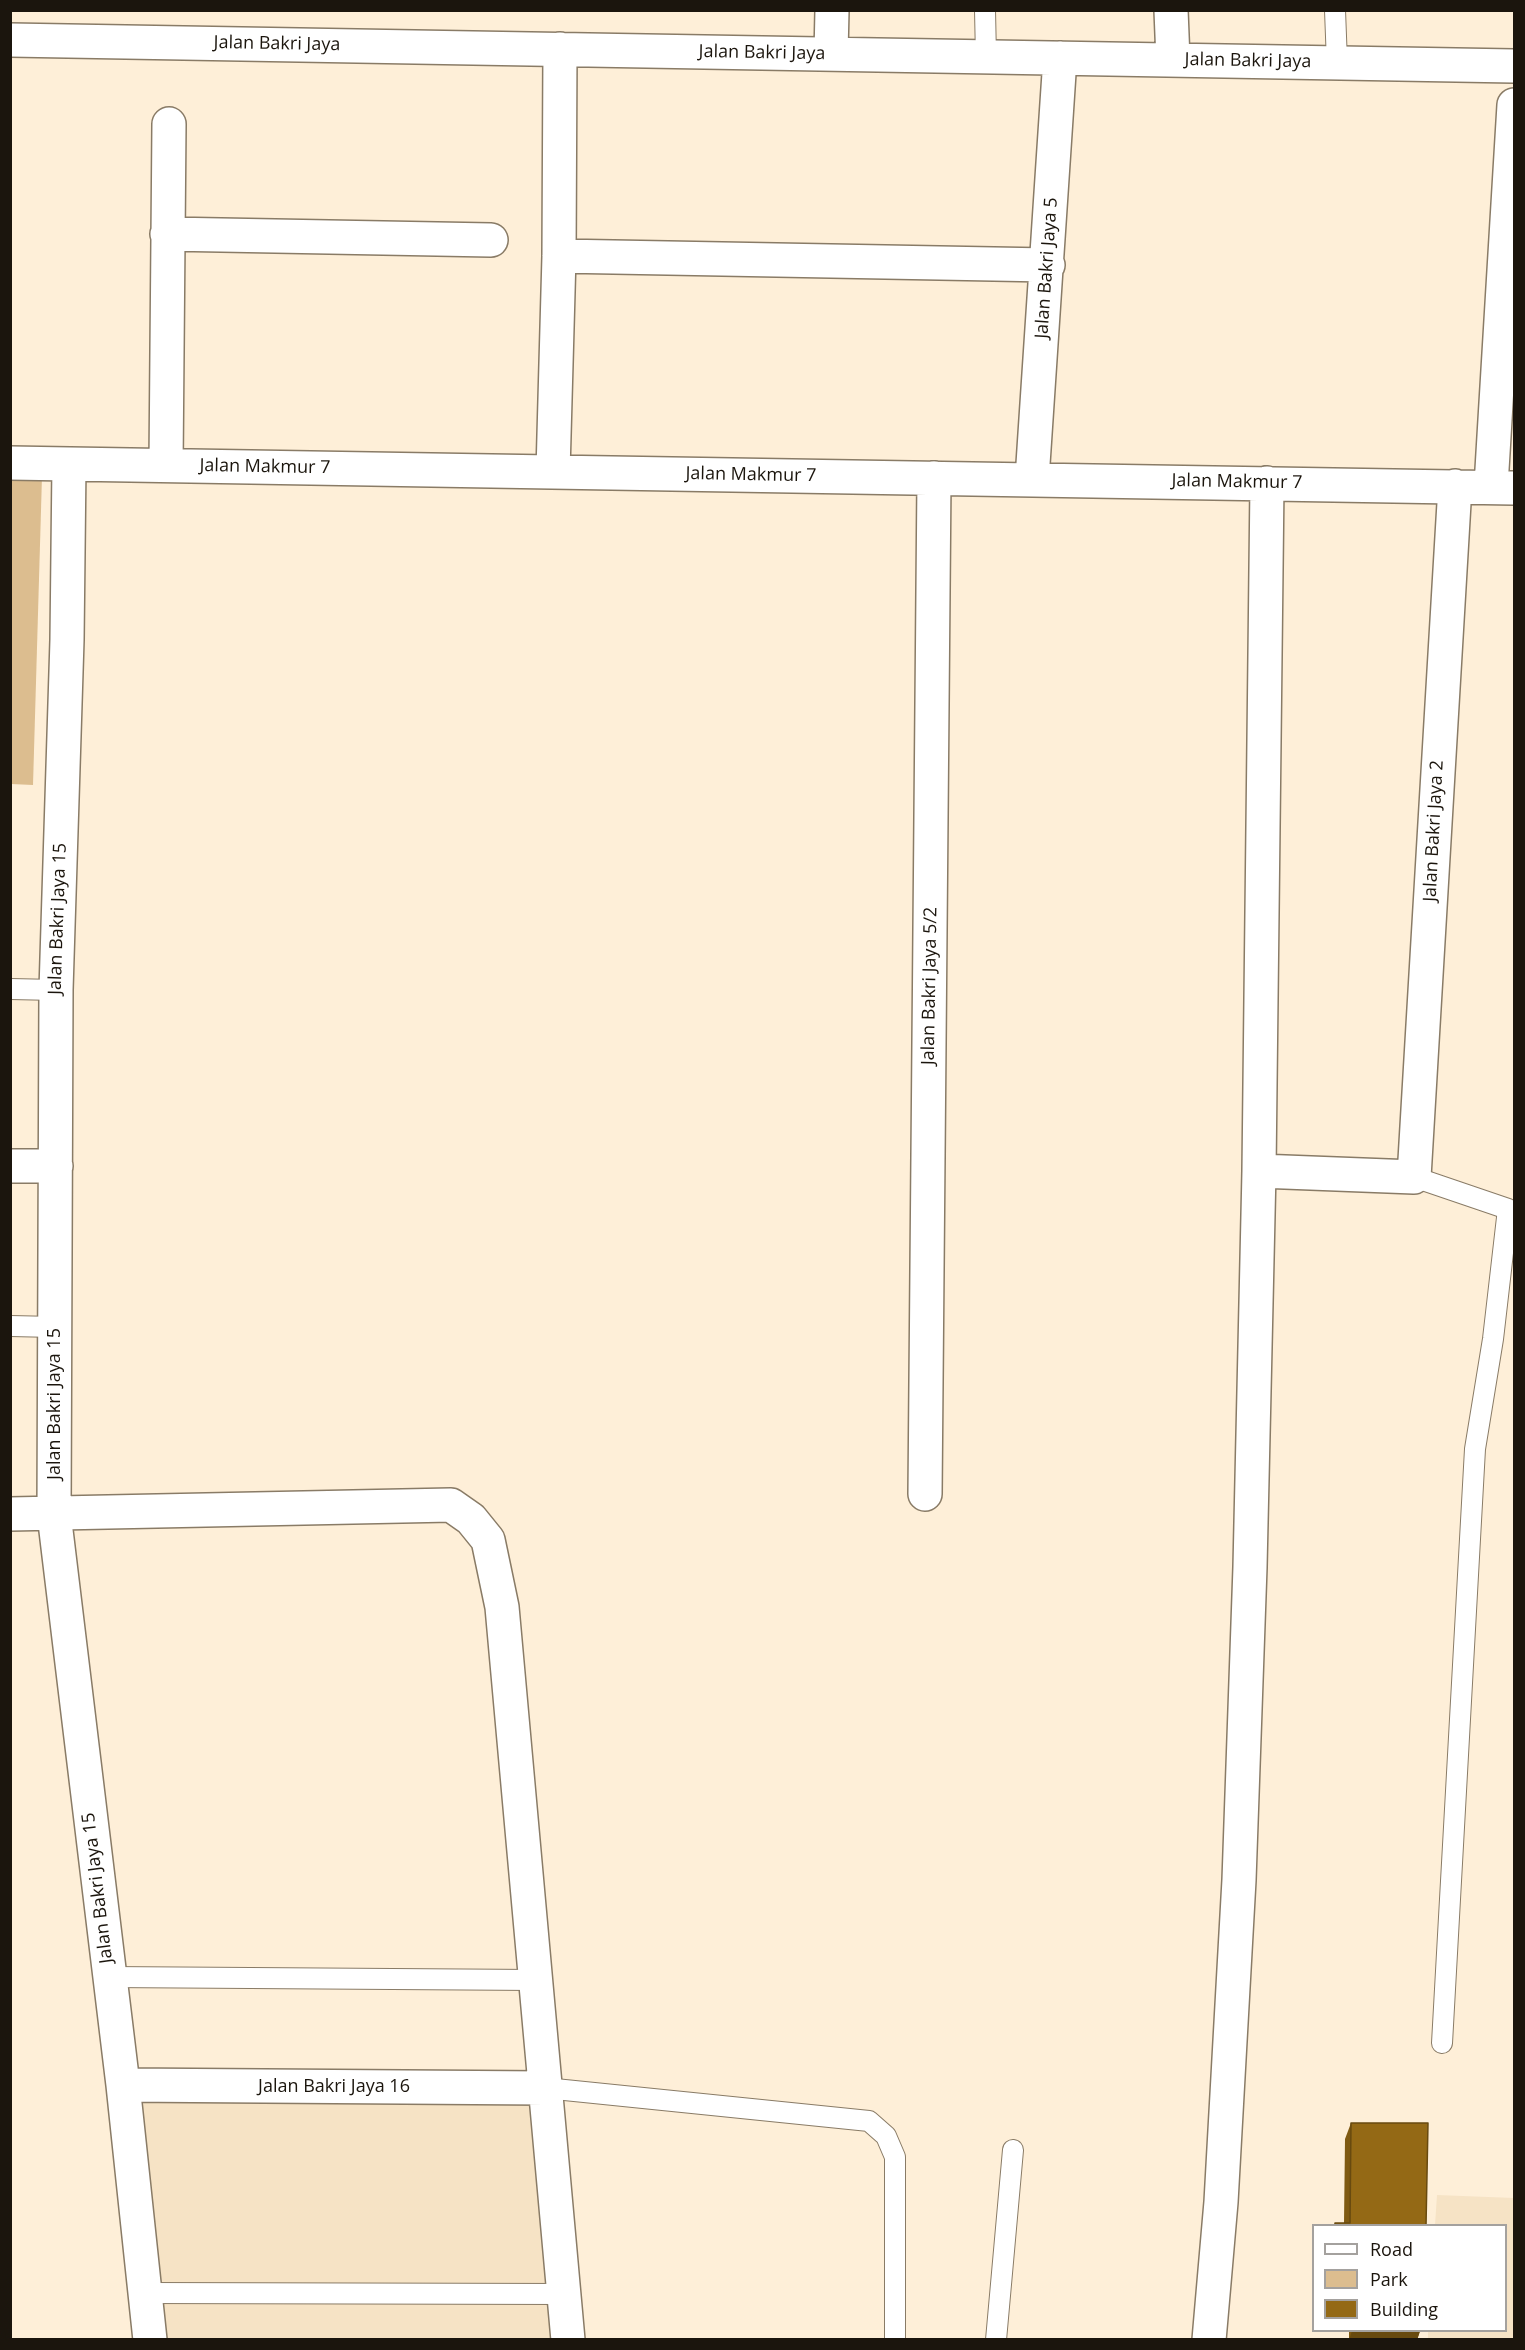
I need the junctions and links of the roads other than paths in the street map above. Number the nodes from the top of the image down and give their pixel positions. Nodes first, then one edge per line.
1 (831, 10) edge
2 (985, 10) edge
3 (1171, 10) edge
4 (1335, 10) edge
5 (10, 40) edge
6 (560, 49) junction
7 (831, 54) junction
8 (986, 57) junction
9 (1060, 58) junction
10 (1173, 60) junction
11 (1337, 63) junction
12 (1515, 66) edge
13 (1515, 105) edge
14 (169, 124) dead end
15 (167, 234) junction
16 (491, 240) dead end
17 (559, 256) junction
18 (1048, 265) junction
19 (10, 463) edge
20 (69, 464) junction
21 (166, 465) junction
22 (553, 471) junction
23 (934, 478) junction
24 (1032, 479) junction
25 (1267, 483) junction
26 (1455, 486) junction
27 (1503, 487) edge
28 (10, 989) edge
29 (56, 990) junction
30 (10, 1166) edge
31 (56, 1166) junction
32 (1259, 1171) junction
33 (1414, 1176) junction
34 (1511, 1210) edge
35 (10, 1326) edge
36 (55, 1327) junction
37 (925, 1494) dead end
38 (10, 1514) edge
39 (54, 1514) junction
40 (108, 1977) junction
41 (536, 1980) junction
42 (1442, 2043) dead end
43 (123, 2085) junction
44 (545, 2088) junction
45 (1013, 2150) dead end
46 (145, 2293) junction
47 (564, 2294) junction
48 (150, 2340) edge
49 (568, 2340) edge
50 (895, 2340) edge
51 (996, 2340) edge
52 (1209, 2340) edge

1 - 7 street
2 - 8 lane
3 - 10 street
4 - 11 lane
5 - 6 street, Jalan Bakri Jaya
6 - 7 street, Jalan Bakri Jaya
6 - 17 street
7 - 8 street, Jalan Bakri Jaya
8 - 9 street, Jalan Bakri Jaya
9 - 10 street, Jalan Bakri Jaya
9 - 18 street, Jalan Bakri Jaya 5
10 - 11 street, Jalan Bakri Jaya
11 - 12 street, Jalan Bakri Jaya
13 - 27 street
14 - 15 street
15 - 16 street
15 - 21 street
17 - 18 street
17 - 22 street
18 - 24 street, Jalan Bakri Jaya 5
19 - 20 street, Jalan Makmur 7
20 - 21 street, Jalan Makmur 7
20 - 29 street, Jalan Bakri Jaya 15
21 - 22 street, Jalan Makmur 7
22 - 23 street, Jalan Makmur 7
23 - 24 street, Jalan Makmur 7
23 - 37 street, Jalan Bakri Jaya 5/2
24 - 25 street, Jalan Makmur 7
25 - 26 street, Jalan Makmur 7
25 - 32 street
26 - 27 street, Jalan Makmur 7
26 - 33 street, Jalan Bakri Jaya 2
28 - 29 lane
29 - 31 street, Jalan Bakri Jaya 15
30 - 31 street
31 - 36 street, Jalan Bakri Jaya 15
32 - 33 street
32 - 52 street
33 - 34 lane
34 - 42 lane
35 - 36 lane
36 - 39 street, Jalan Bakri Jaya 15
38 - 39 street
39 - 40 street, Jalan Bakri Jaya 15
39 - 41 street
40 - 41 lane
40 - 43 street, Jalan Bakri Jaya 15
41 - 44 street
43 - 44 street, Jalan Bakri Jaya 16
43 - 46 street, Jalan Bakri Jaya 15
44 - 47 street
44 - 50 lane
45 - 51 lane
46 - 47 lane
46 - 48 street, Jalan Bakri Jaya 15
47 - 49 street

